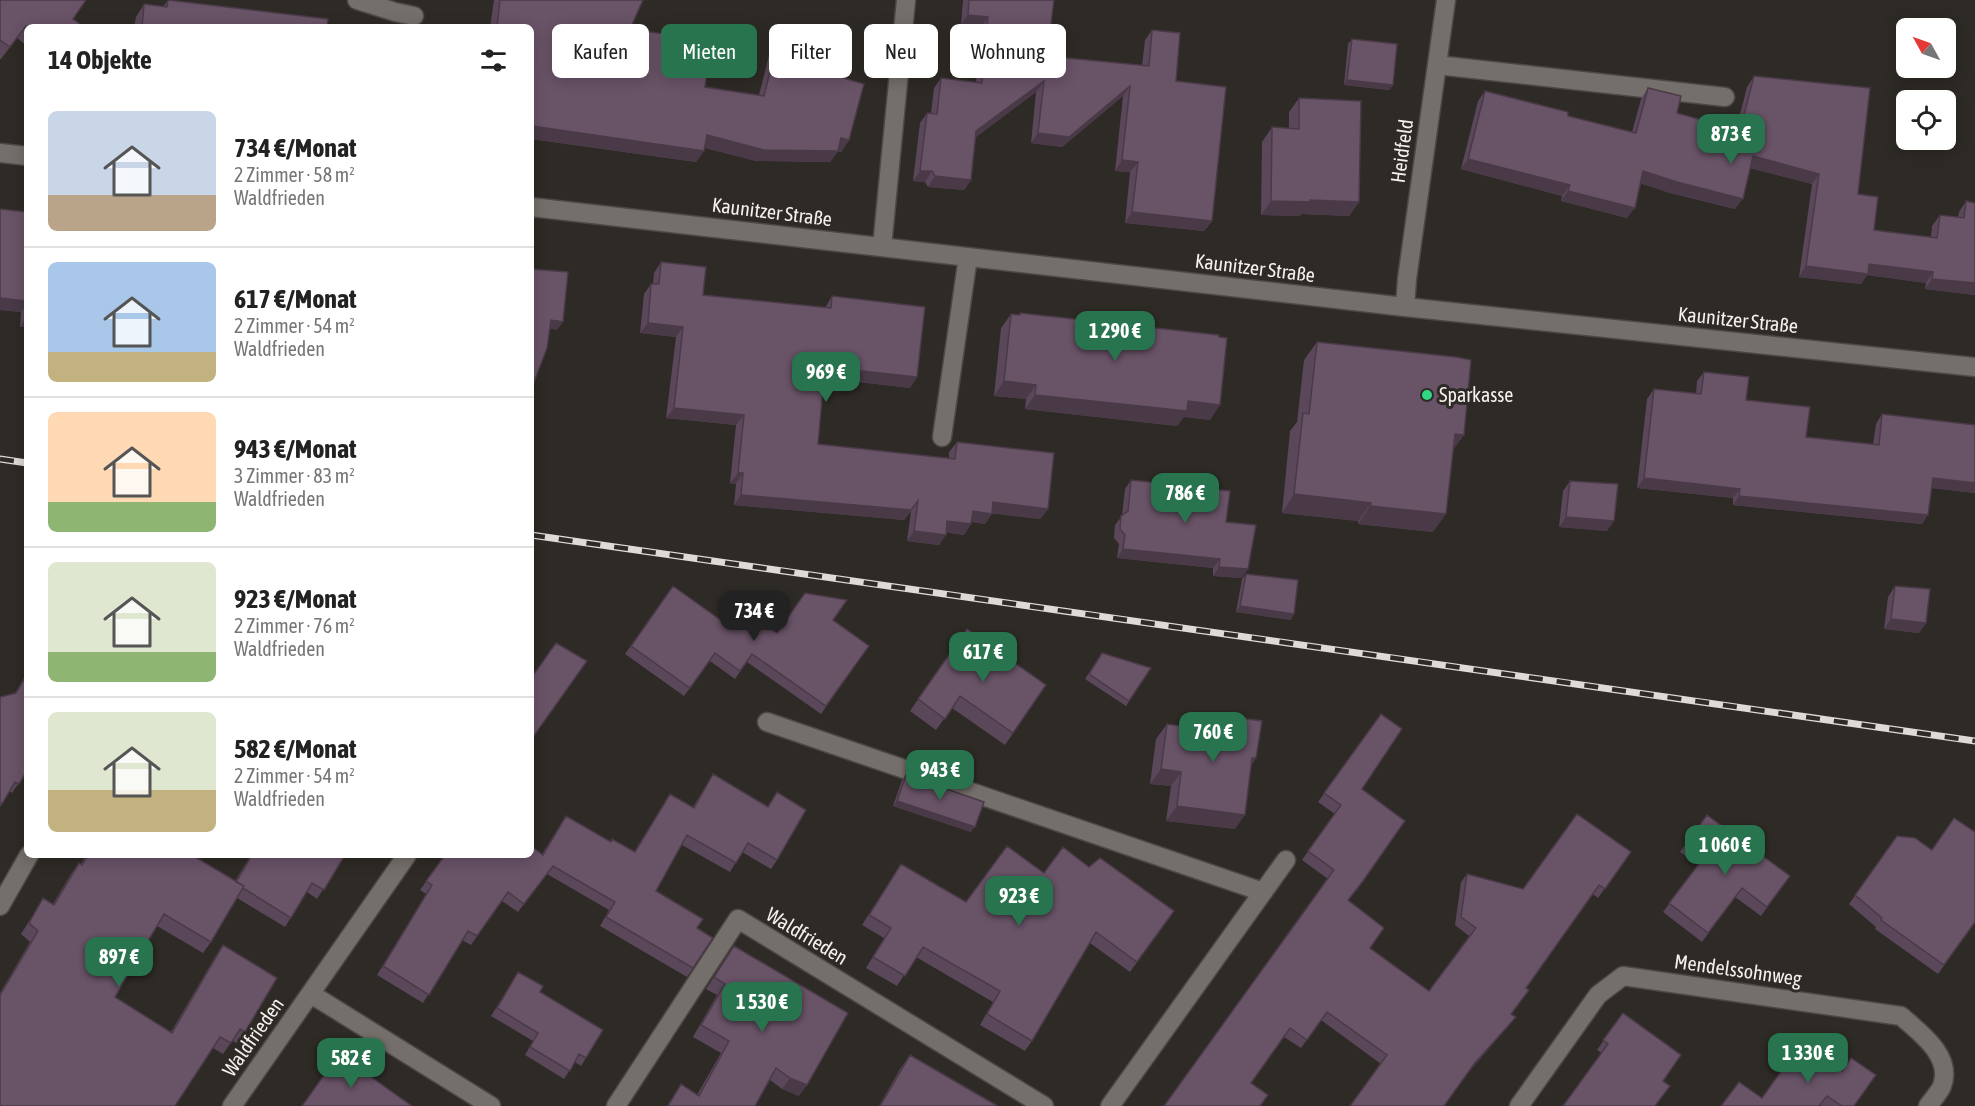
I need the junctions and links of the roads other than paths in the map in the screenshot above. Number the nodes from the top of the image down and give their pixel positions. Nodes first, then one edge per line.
1 (357, 0) edge
2 (906, 0) edge
3 (1446, 0) edge
4 (416, 14) edge
5 (1437, 65) junction
6 (1725, 97) dead end
7 (0, 153) edge
8 (24, 156) edge
9 (534, 207) edge
10 (882, 247) junction
11 (968, 257) junction
12 (1405, 307) junction
13 (1975, 367) edge
14 (942, 436) dead end
15 (767, 722) dead end
16 (28, 858) edge
17 (405, 858) edge
18 (1286, 860) dead end
19 (1263, 892) junction
20 (0, 906) edge
21 (310, 994) junction
22 (232, 1106) edge
23 (491, 1106) edge
24 (616, 1106) edge
25 (1044, 1106) edge
26 (1110, 1106) edge
27 (1519, 1106) edge
28 (1928, 1106) edge

1 - 4 street
2 - 10 street
3 - 5 street, Heidfeld
5 - 6 street
5 - 12 street, Heidfeld
7 - 8 street
9 - 10 street, Kaunitzer Straße
10 - 11 street, Kaunitzer Straße
11 - 12 street, Kaunitzer Straße
11 - 14 street
12 - 13 street, Kaunitzer Straße
15 - 19 street
16 - 20 street
17 - 21 street, Waldfrieden
18 - 19 street
19 - 26 street
21 - 22 street, Waldfrieden
21 - 23 street, Waldfrieden
24 - 25 street, Waldfrieden
27 - 28 street, Mendelssohnweg

